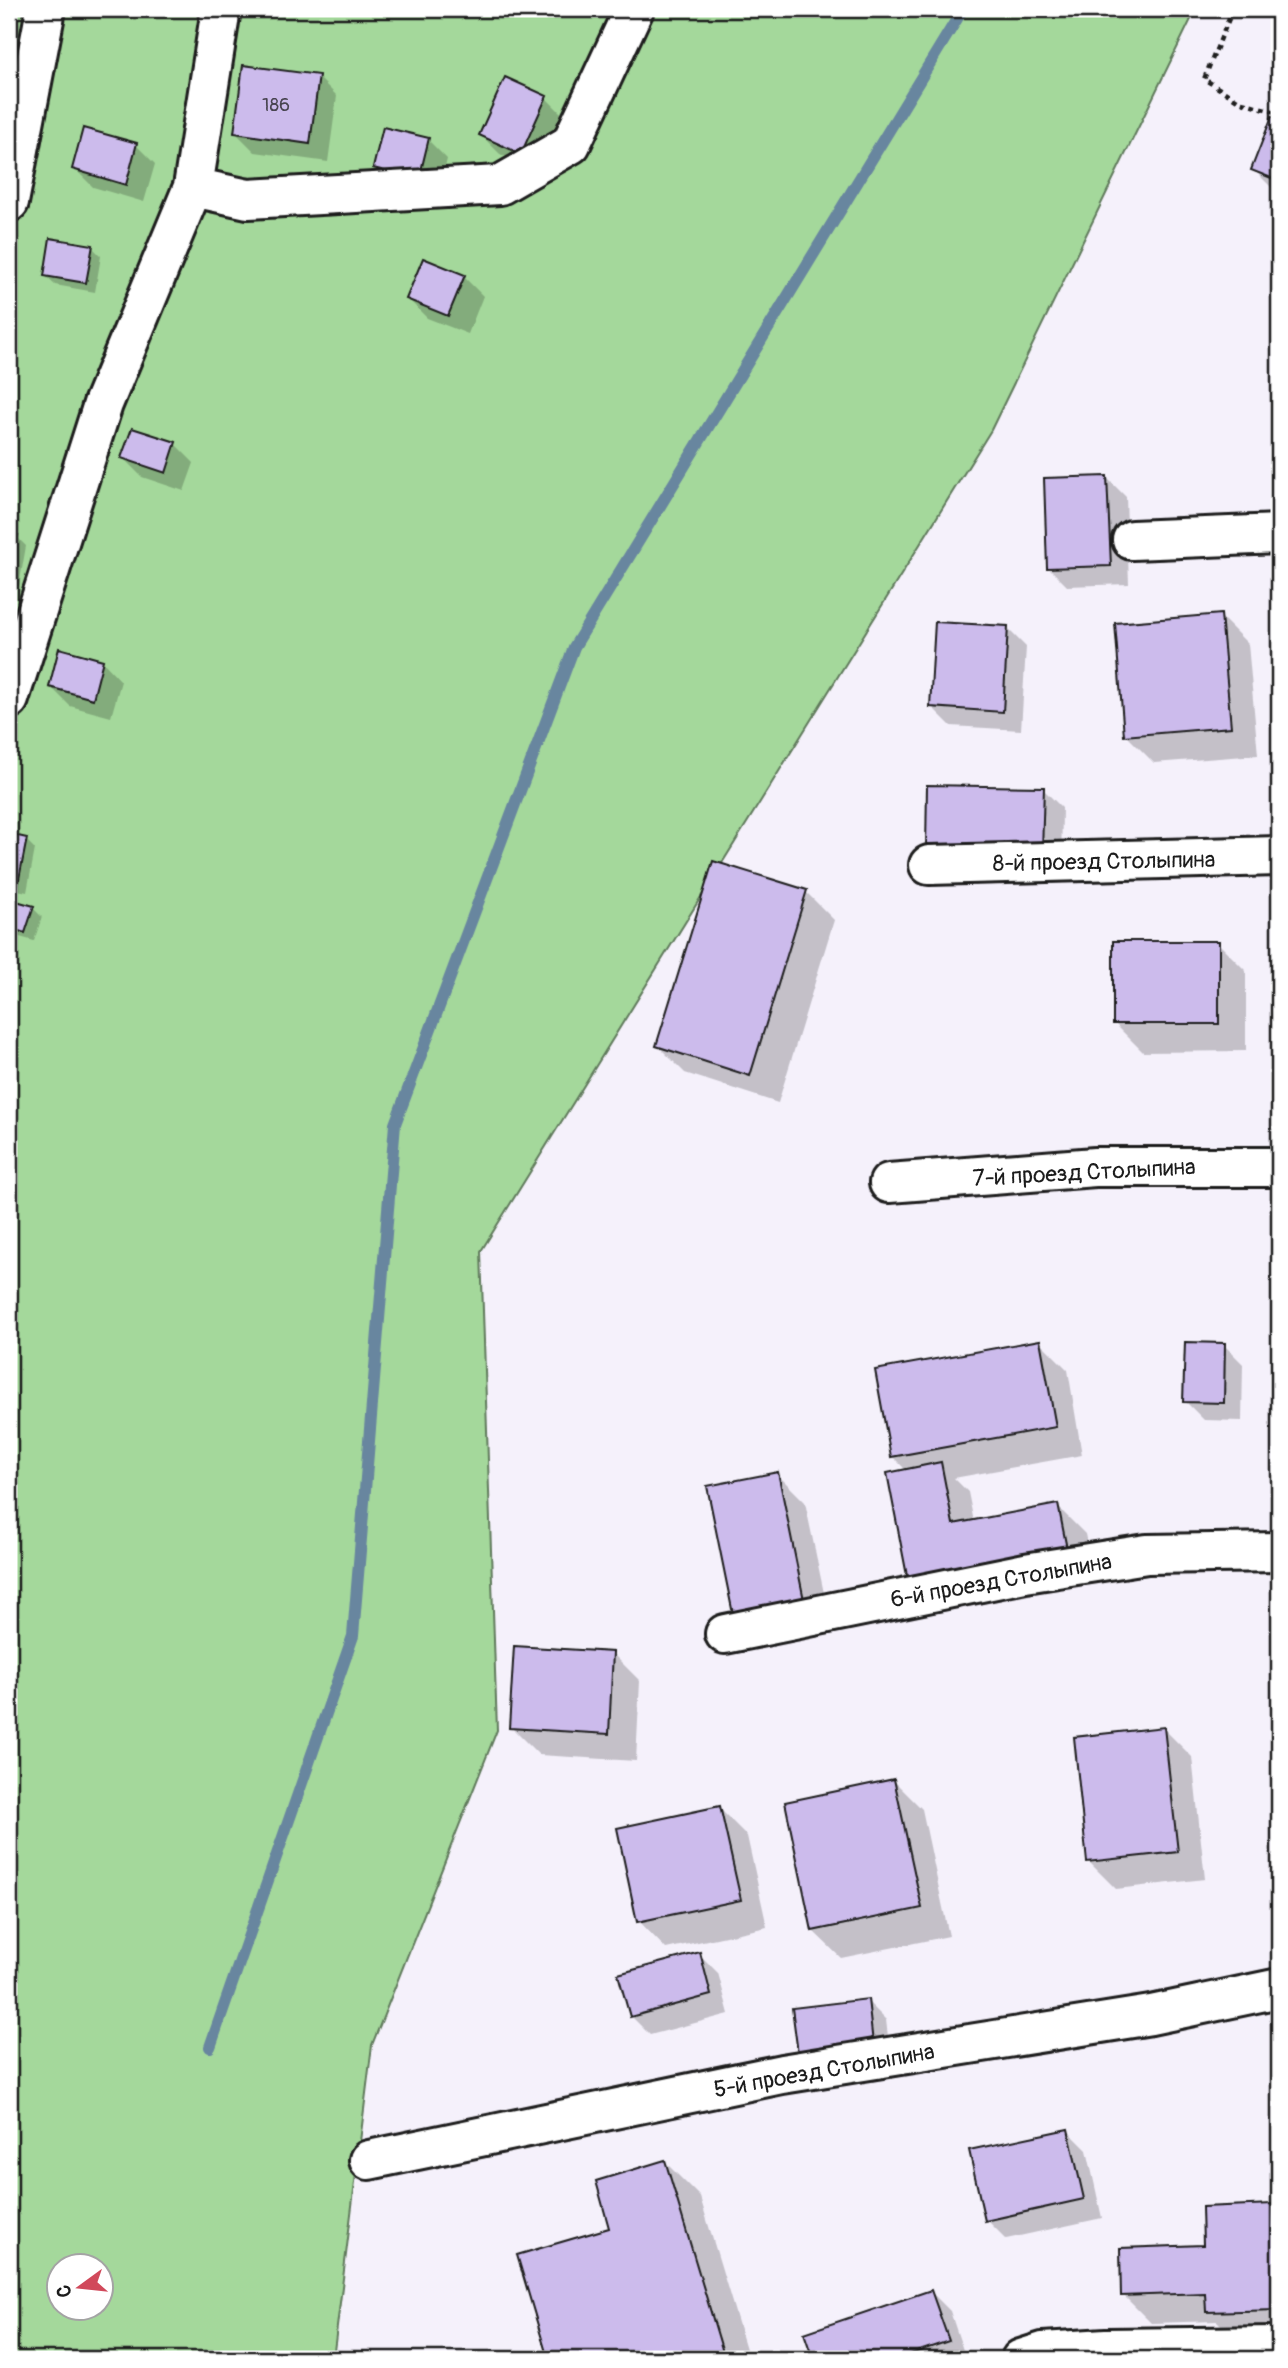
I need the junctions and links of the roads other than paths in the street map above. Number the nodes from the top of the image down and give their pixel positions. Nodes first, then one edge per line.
1 (46, 9) edge
2 (222, 9) edge
3 (634, 9) edge
4 (192, 187) junction
5 (9, 202) edge
6 (1279, 534) edge
7 (1132, 540) dead end
8 (9, 699) edge
9 (1279, 856) edge
10 (929, 865) dead end
11 (1279, 1167) edge
12 (889, 1183) dead end
13 (1279, 1552) edge
14 (725, 1634) dead end
15 (1279, 1988) edge
16 (369, 2160) dead end
17 (1279, 2346) edge
18 (1021, 2359) edge

1 - 5 street
2 - 4 street
3 - 4 street
4 - 8 street
6 - 7 street
9 - 10 street, 8-й проезд Столыпина
11 - 12 street, 7-й проезд Столыпина
13 - 14 street, 6-й проезд Столыпина
15 - 16 street, 5-й проезд Столыпина
17 - 18 street

